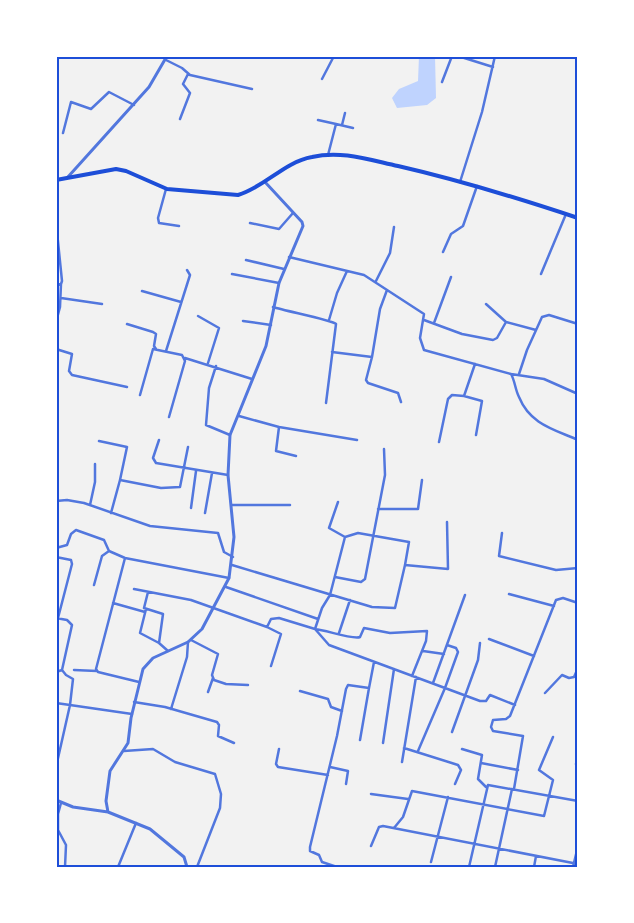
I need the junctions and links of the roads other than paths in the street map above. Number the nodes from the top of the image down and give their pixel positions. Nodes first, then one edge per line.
1 (334, 56) edge
2 (452, 56) edge
3 (458, 56) edge
4 (495, 56) edge
5 (167, 58) edge
6 (578, 60) edge
7 (578, 64) edge
8 (493, 67) junction
9 (188, 74) junction
10 (322, 79) dead end
11 (442, 82) dead end
12 (252, 89) dead end
13 (134, 106) junction
14 (345, 113) dead end
15 (180, 119) dead end
16 (318, 120) dead end
17 (336, 124) junction
18 (342, 126) junction
19 (353, 128) dead end
20 (63, 133) dead end
21 (328, 154) junction
22 (66, 178) junction
23 (56, 180) edge
24 (265, 182) junction
25 (460, 182) junction
26 (477, 186) junction
27 (167, 189) junction
28 (293, 212) junction
29 (566, 214) junction
30 (578, 218) edge
31 (56, 222) edge
32 (250, 223) dead end
33 (179, 226) dead end
34 (394, 227) dead end
35 (443, 252) dead end
36 (288, 257) junction
37 (246, 260) dead end
38 (56, 261) edge
39 (61, 261) junction
40 (284, 269) junction
41 (187, 270) dead end
42 (348, 271) junction
43 (232, 274) dead end
44 (540, 274) dead end
45 (451, 277) dead end
46 (376, 280) junction
47 (279, 283) junction
48 (61, 284) junction
49 (56, 285) edge
50 (387, 290) junction
51 (142, 291) dead end
52 (61, 298) junction
53 (181, 302) junction
54 (102, 304) dead end
55 (486, 304) dead end
56 (274, 307) junction
57 (198, 316) dead end
58 (243, 320) dead end
59 (329, 320) junction
60 (424, 320) junction
61 (56, 322) edge
62 (506, 322) junction
63 (434, 323) junction
64 (127, 324) dead end
65 (578, 324) edge
66 (270, 325) junction
67 (536, 330) junction
68 (156, 348) junction
69 (56, 349) edge
70 (166, 351) junction
71 (332, 352) junction
72 (372, 357) junction
73 (185, 358) junction
74 (208, 364) junction
75 (474, 364) junction
76 (216, 366) junction
77 (511, 374) junction
78 (519, 374) junction
79 (252, 379) junction
80 (127, 386) dead end
81 (578, 394) edge
82 (140, 395) dead end
83 (464, 396) junction
84 (401, 402) dead end
85 (326, 403) dead end
86 (238, 416) junction
87 (169, 417) dead end
88 (279, 427) junction
89 (476, 435) dead end
90 (230, 436) junction
91 (159, 440) dead end
92 (357, 440) dead end
93 (578, 440) edge
94 (99, 441) dead end
95 (440, 442) dead end
96 (188, 447) dead end
97 (384, 449) dead end
98 (296, 456) dead end
99 (95, 464) dead end
100 (184, 468) junction
101 (196, 470) junction
102 (212, 473) junction
103 (228, 475) junction
104 (120, 480) junction
105 (422, 480) dead end
106 (56, 501) edge
107 (338, 502) dead end
108 (90, 505) junction
109 (232, 505) junction
110 (290, 505) dead end
111 (191, 508) dead end
112 (378, 509) junction
113 (111, 513) junction
114 (205, 513) dead end
115 (447, 522) dead end
116 (502, 533) dead end
117 (373, 535) junction
118 (345, 537) junction
119 (56, 548) edge
120 (109, 550) junction
121 (233, 557) junction
122 (56, 558) edge
123 (125, 558) junction
124 (232, 565) junction
125 (405, 565) junction
126 (578, 568) edge
127 (335, 577) junction
128 (229, 578) junction
129 (94, 585) dead end
130 (226, 587) junction
131 (134, 589) dead end
132 (148, 592) junction
133 (330, 594) junction
134 (465, 594) dead end
135 (509, 594) dead end
136 (350, 600) junction
137 (113, 603) junction
138 (578, 603) edge
139 (554, 606) junction
140 (215, 608) junction
141 (145, 610) junction
142 (57, 618) edge
143 (318, 619) junction
144 (267, 627) junction
145 (315, 629) junction
146 (338, 633) junction
147 (489, 639) dead end
148 (189, 641) junction
149 (159, 643) junction
150 (480, 643) dead end
151 (447, 645) junction
152 (423, 651) junction
153 (169, 652) junction
154 (444, 654) junction
155 (534, 656) junction
156 (374, 662) junction
157 (271, 666) dead end
158 (578, 668) edge
159 (394, 669) junction
160 (62, 670) junction
161 (74, 670) dead end
162 (98, 671) junction
163 (56, 672) edge
164 (412, 676) junction
165 (213, 678) junction
166 (416, 678) junction
167 (138, 682) junction
168 (433, 683) junction
169 (248, 685) dead end
170 (369, 688) junction
171 (445, 688) junction
172 (300, 691) dead end
173 (208, 692) dead end
174 (544, 693) dead end
175 (466, 695) junction
176 (134, 702) junction
177 (56, 703) edge
178 (70, 705) junction
179 (515, 705) junction
180 (171, 709) junction
181 (342, 711) junction
182 (132, 714) junction
183 (452, 732) dead end
184 (553, 737) dead end
185 (360, 740) dead end
186 (234, 743) dead end
187 (383, 743) dead end
188 (404, 748) junction
189 (279, 749) dead end
190 (462, 749) dead end
191 (124, 751) junction
192 (418, 751) junction
193 (402, 762) dead end
194 (481, 763) junction
195 (56, 767) edge
196 (330, 767) junction
197 (518, 770) junction
198 (328, 775) junction
199 (346, 784) dead end
200 (455, 784) dead end
201 (486, 787) junction
202 (513, 789) junction
203 (371, 794) dead end
204 (550, 796) junction
205 (448, 797) junction
206 (408, 799) junction
207 (56, 800) edge
208 (578, 801) edge
209 (61, 803) junction
210 (483, 804) junction
211 (509, 808) junction
212 (108, 812) junction
213 (136, 823) junction
214 (394, 828) junction
215 (437, 837) junction
216 (474, 845) junction
217 (371, 846) dead end
218 (578, 846) edge
219 (500, 849) junction
220 (536, 856) junction
221 (431, 862) dead end
222 (578, 864) edge
223 (573, 865) edge
224 (65, 867) edge
225 (118, 867) edge
226 (188, 867) edge
227 (197, 867) edge
228 (337, 867) edge
229 (469, 867) edge
230 (495, 867) edge
231 (534, 867) edge

1 - 10 street
2 - 11 street
3 - 8 street
4 - 8 street
5 - 9 street
5 - 13 street
6 - 7 street
8 - 25 street
9 - 12 street
9 - 15 street
13 - 20 street
13 - 22 street
14 - 18 street
16 - 17 street
17 - 18 street
17 - 21 street
18 - 19 street
21 - 24 main road
21 - 25 main road
22 - 23 main road
22 - 27 main road
24 - 27 main road
24 - 28 street
25 - 26 main road
26 - 29 main road
26 - 35 street
27 - 33 street
28 - 32 street
28 - 36 street
29 - 30 main road
29 - 44 street
31 - 39 street
34 - 46 street
36 - 40 street
36 - 42 street
37 - 40 street
38 - 39 street
39 - 48 street
40 - 47 street
41 - 53 street
42 - 46 street
42 - 59 street
43 - 47 street
45 - 63 street
46 - 50 street
47 - 56 street
48 - 49 street
48 - 52 street
50 - 60 street
50 - 72 street
51 - 53 street
52 - 54 street
52 - 61 street
53 - 70 street
55 - 62 street
56 - 59 street
56 - 66 street
57 - 74 street
58 - 66 street
59 - 71 street
60 - 63 street
60 - 75 street
62 - 63 street
62 - 67 street
64 - 68 street
65 - 67 street
66 - 79 street
67 - 78 street
68 - 70 street
68 - 82 street
69 - 80 street
70 - 73 street
71 - 72 street
71 - 85 street
72 - 84 street
73 - 74 street
73 - 87 street
74 - 76 street
75 - 77 street
75 - 83 street
76 - 79 street
76 - 90 street
77 - 78 street
77 - 93 street
78 - 81 street
79 - 86 street
83 - 89 street
83 - 95 street
86 - 88 street
86 - 90 street
88 - 92 street
88 - 98 street
90 - 103 street
91 - 100 street
94 - 104 street
96 - 100 street
97 - 112 street
99 - 108 street
100 - 101 street
100 - 104 street
101 - 102 street
101 - 111 street
102 - 103 street
102 - 114 street
103 - 109 street
104 - 113 street
105 - 112 street
106 - 108 street
107 - 118 street
108 - 113 street
109 - 110 street
109 - 121 street
112 - 117 street
113 - 121 street
115 - 125 street
116 - 126 street
117 - 118 street
117 - 125 street
117 - 127 street
118 - 127 street
119 - 120 street
120 - 123 street
120 - 129 street
121 - 124 street
122 - 142 street
123 - 128 street
123 - 137 street
124 - 128 street
124 - 133 street
125 - 136 street
127 - 133 street
128 - 130 street
130 - 140 street
130 - 143 street
131 - 132 street
132 - 140 street
132 - 141 street
133 - 136 street
133 - 143 street
134 - 151 street
135 - 139 street
136 - 146 street
137 - 141 street
137 - 162 street
138 - 139 street
139 - 155 street
140 - 144 street
140 - 148 street
141 - 149 street
141 - 149 street
142 - 160 street
143 - 145 street
144 - 145 street
144 - 157 street
145 - 146 street
145 - 156 street
146 - 152 street
147 - 155 street
148 - 153 street
148 - 165 street
148 - 180 street
149 - 153 street
150 - 175 street
151 - 154 street
151 - 171 street
152 - 154 street
152 - 164 street
153 - 167 street
154 - 168 street
155 - 179 street
156 - 159 street
156 - 170 street
158 - 174 street
159 - 164 street
159 - 187 street
160 - 163 street
160 - 178 street
161 - 162 street
162 - 167 street
164 - 166 street
165 - 169 street
165 - 173 street
166 - 168 street
166 - 188 street
167 - 176 street
168 - 171 street
170 - 181 street
170 - 185 street
171 - 175 street
171 - 192 street
172 - 181 street
175 - 179 street
175 - 183 street
176 - 180 street
176 - 182 street
177 - 178 street
178 - 182 street
178 - 195 street
179 - 197 street
180 - 186 street
181 - 196 street
182 - 191 street
184 - 204 street
188 - 192 street
188 - 193 street
189 - 198 street
190 - 194 street
191 - 212 street
191 - 227 street
192 - 200 street
194 - 197 street
194 - 201 street
196 - 198 street
196 - 199 street
197 - 202 street
198 - 228 street
201 - 202 street
201 - 210 street
202 - 204 street
202 - 211 street
203 - 206 street
204 - 208 street
204 - 211 street
205 - 206 street
205 - 210 street
205 - 215 street
206 - 214 street
207 - 209 street
209 - 212 street
209 - 224 street
210 - 211 street
210 - 216 street
211 - 219 street
212 - 213 street
213 - 225 street
213 - 226 street
214 - 215 street
214 - 217 street
215 - 216 street
215 - 221 street
216 - 219 street
216 - 229 street
218 - 223 street
219 - 220 street
219 - 230 street
220 - 223 street
220 - 231 street
222 - 223 street

